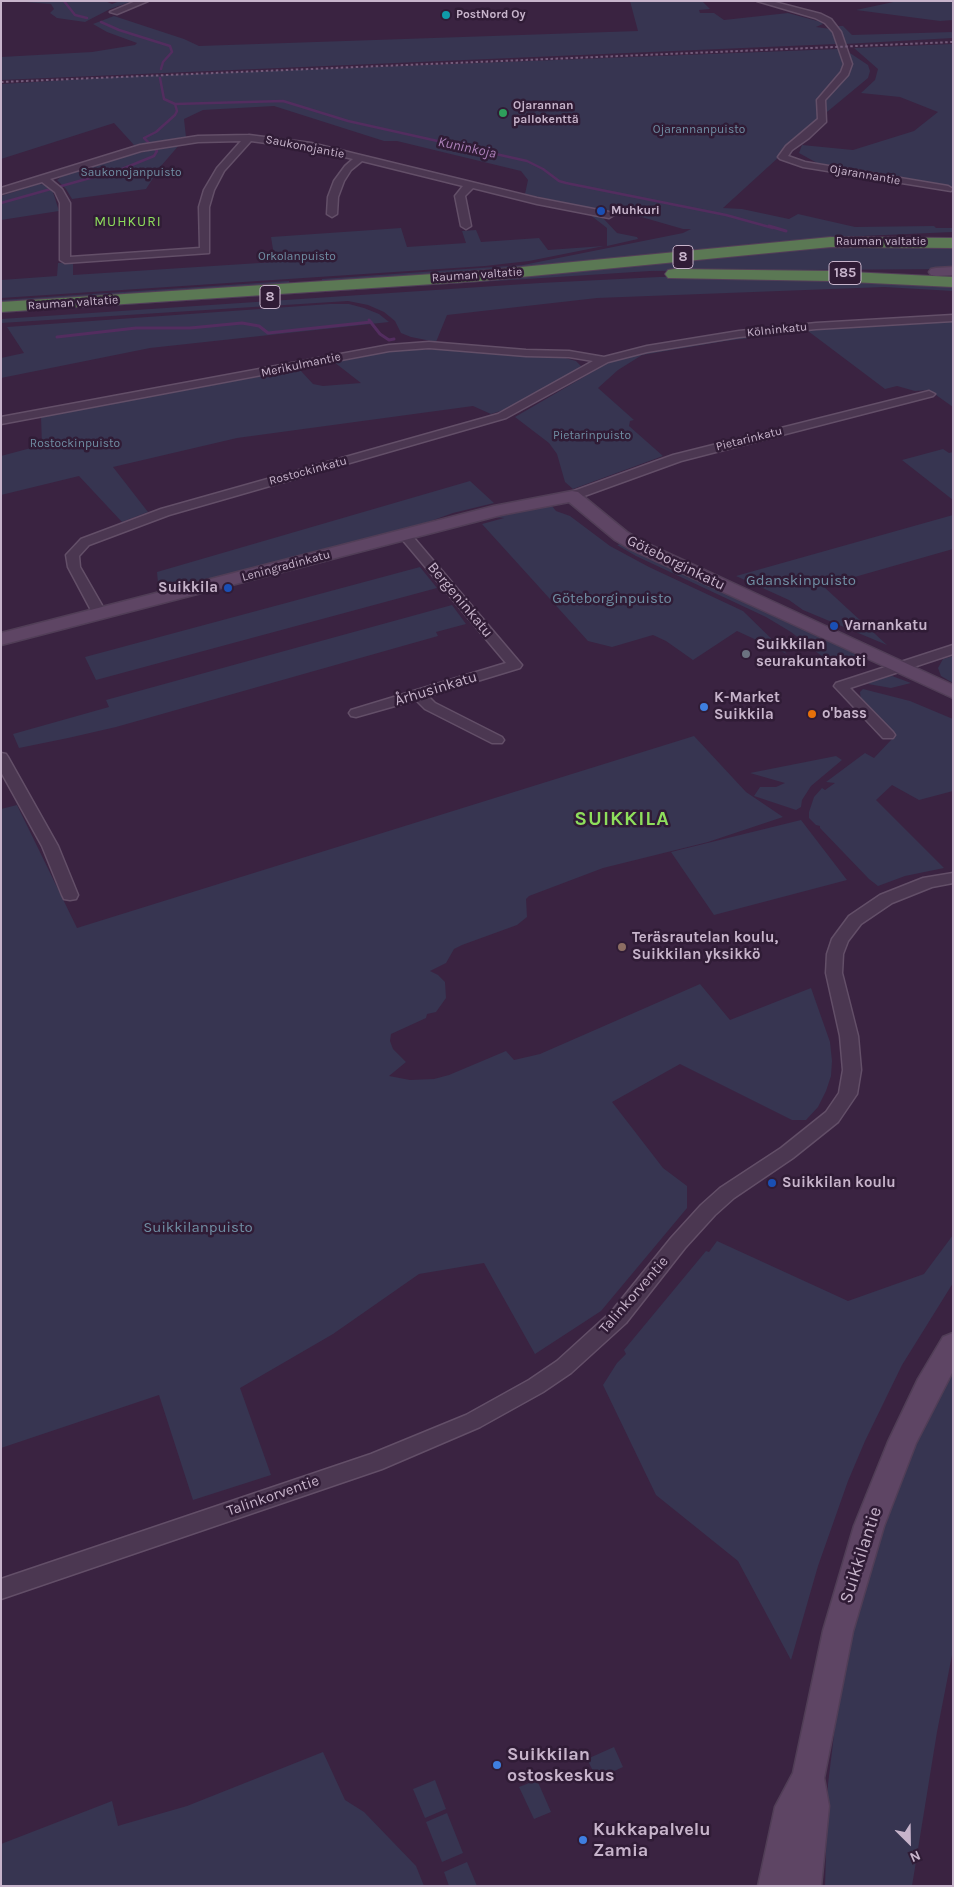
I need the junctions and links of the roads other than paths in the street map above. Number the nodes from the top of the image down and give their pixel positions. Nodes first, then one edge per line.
1 (144, 1) edge
2 (761, 1) edge
3 (114, 12) dead end
4 (250, 138) junction
5 (360, 158) junction
6 (43, 178) junction
7 (471, 185) junction
8 (948, 189) dead end
9 (1, 191) edge
10 (332, 214) dead end
11 (609, 215) dead end
12 (466, 226) dead end
13 (953, 235) edge
14 (831, 242) junction
15 (953, 243) edge
16 (944, 272) edge
17 (753, 274) junction
18 (953, 282) edge
19 (1, 308) edge
20 (1, 316) edge
21 (953, 318) edge
22 (604, 360) junction
23 (895, 389) dead end
24 (929, 394) dead end
25 (908, 399) junction
26 (1, 421) edge
27 (572, 496) junction
28 (405, 535) junction
29 (100, 614) junction
30 (1, 638) edge
31 (953, 649) edge
32 (515, 666) joint
33 (898, 666) junction
34 (953, 692) edge
35 (418, 694) junction
36 (356, 713) dead end
37 (888, 735) dead end
38 (497, 740) dead end
39 (1, 757) edge
40 (953, 878) edge
41 (70, 895) dead end
42 (953, 1345) edge
43 (1, 1588) edge
44 (808, 1778) junction
45 (775, 1886) edge
46 (804, 1886) edge

1 - 3 street
2 - 8 street, Ojarannantie
4 - 5 street, Saukonojantie
4 - 6 street, Saukonojantie
4 - 6 street
5 - 7 street, Saukonojantie
5 - 10 street
6 - 9 street, Saukonojantie
7 - 11 street, Saukonojantie
7 - 12 street
13 - 14 highway, 185
14 - 15 highway, Rauman valtatie / 8
14 - 19 highway, Rauman valtatie / 8
16 - 17 highway, 185
17 - 18 highway, Rauman valtatie / 8
17 - 20 highway, Rauman valtatie / 8
21 - 22 street, Kölninkatu
22 - 26 street, Merikulmantie
22 - 29 street, Rostockinkatu
23 - 25 street
24 - 25 street, Pietarinkatu
25 - 27 street, Pietarinkatu
27 - 28 street, Leningradinkatu
27 - 33 street, Göteborginkatu
28 - 29 street, Leningradinkatu
28 - 32 street, Bergeninkatu
29 - 30 street, Leningradinkatu
31 - 33 street
32 - 35 street, Århusinkatu
33 - 34 street, Göteborginkatu
33 - 37 street
35 - 36 street, Århusinkatu
35 - 38 street
39 - 41 street
40 - 43 street, Talinkorventie
42 - 44 street, Suikkilantie
44 - 45 street, Suikkilantie
44 - 46 street, Suikkilantie

